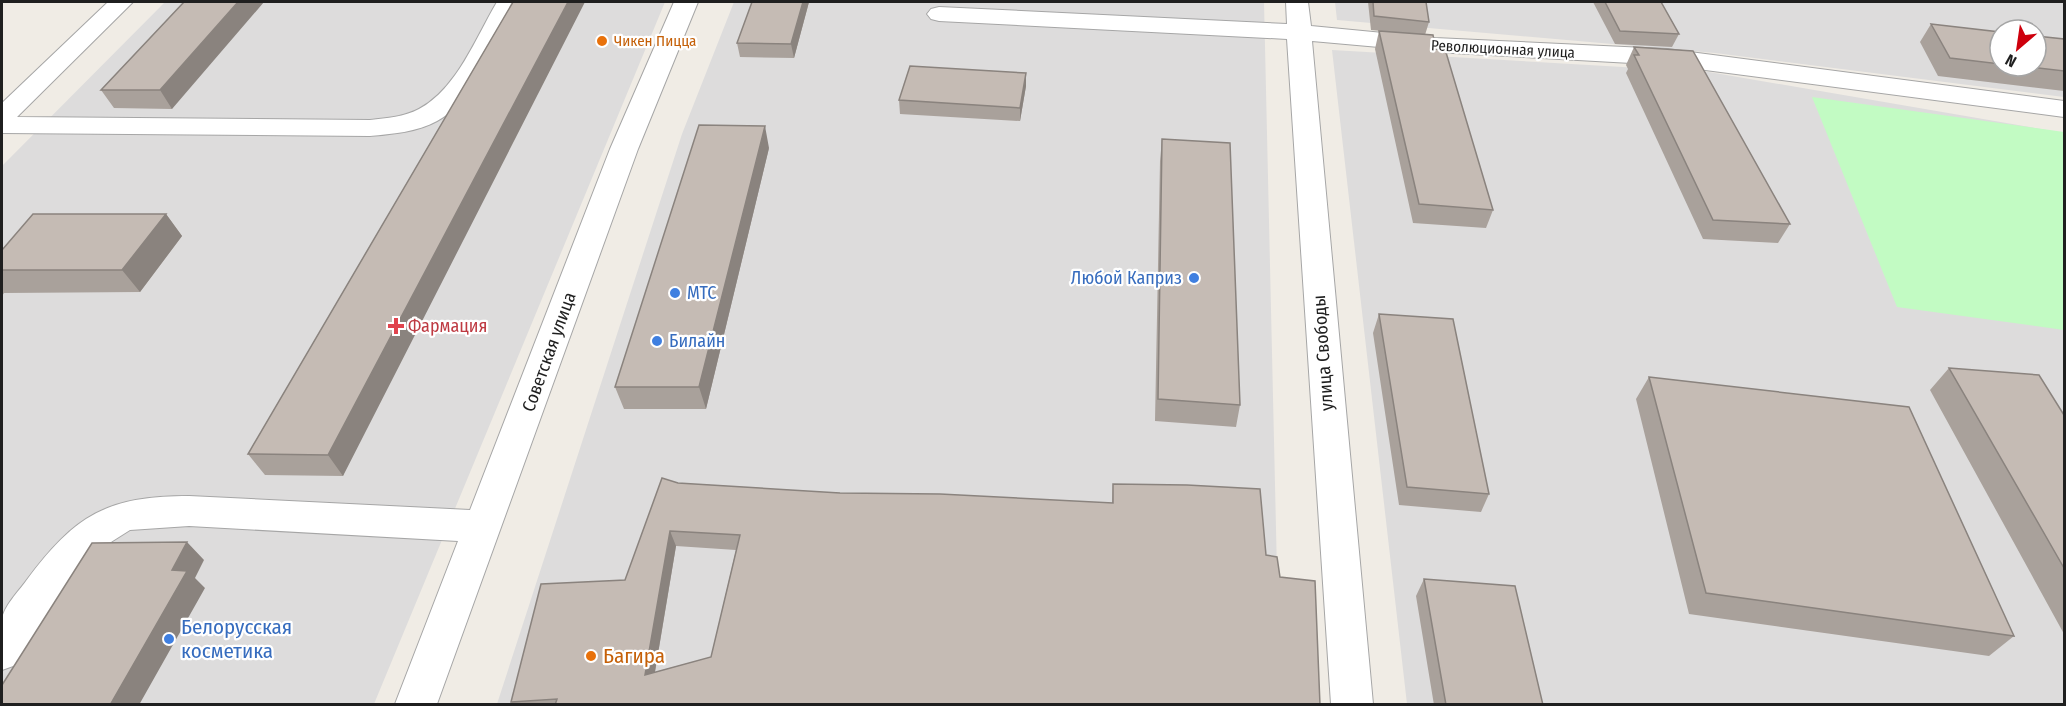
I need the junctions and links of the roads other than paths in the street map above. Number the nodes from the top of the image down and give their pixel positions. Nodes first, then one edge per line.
1 (121, 2) edge
2 (508, 2) edge
3 (686, 2) edge
4 (939, 14) dead end
5 (1297, 17) edge
6 (2064, 109) edge
7 (2, 117) edge
8 (2, 125) edge
9 (484, 526) junction
10 (2, 651) edge
11 (416, 705) edge
12 (1353, 705) edge

1 - 7 street
2 - 8 street
3 - 9 street, Советская улица
4 - 5 street, Революционная улица
5 - 6 street, Революционная улица
5 - 12 street, улица Свободы
9 - 10 street
9 - 11 street, Советская улица

